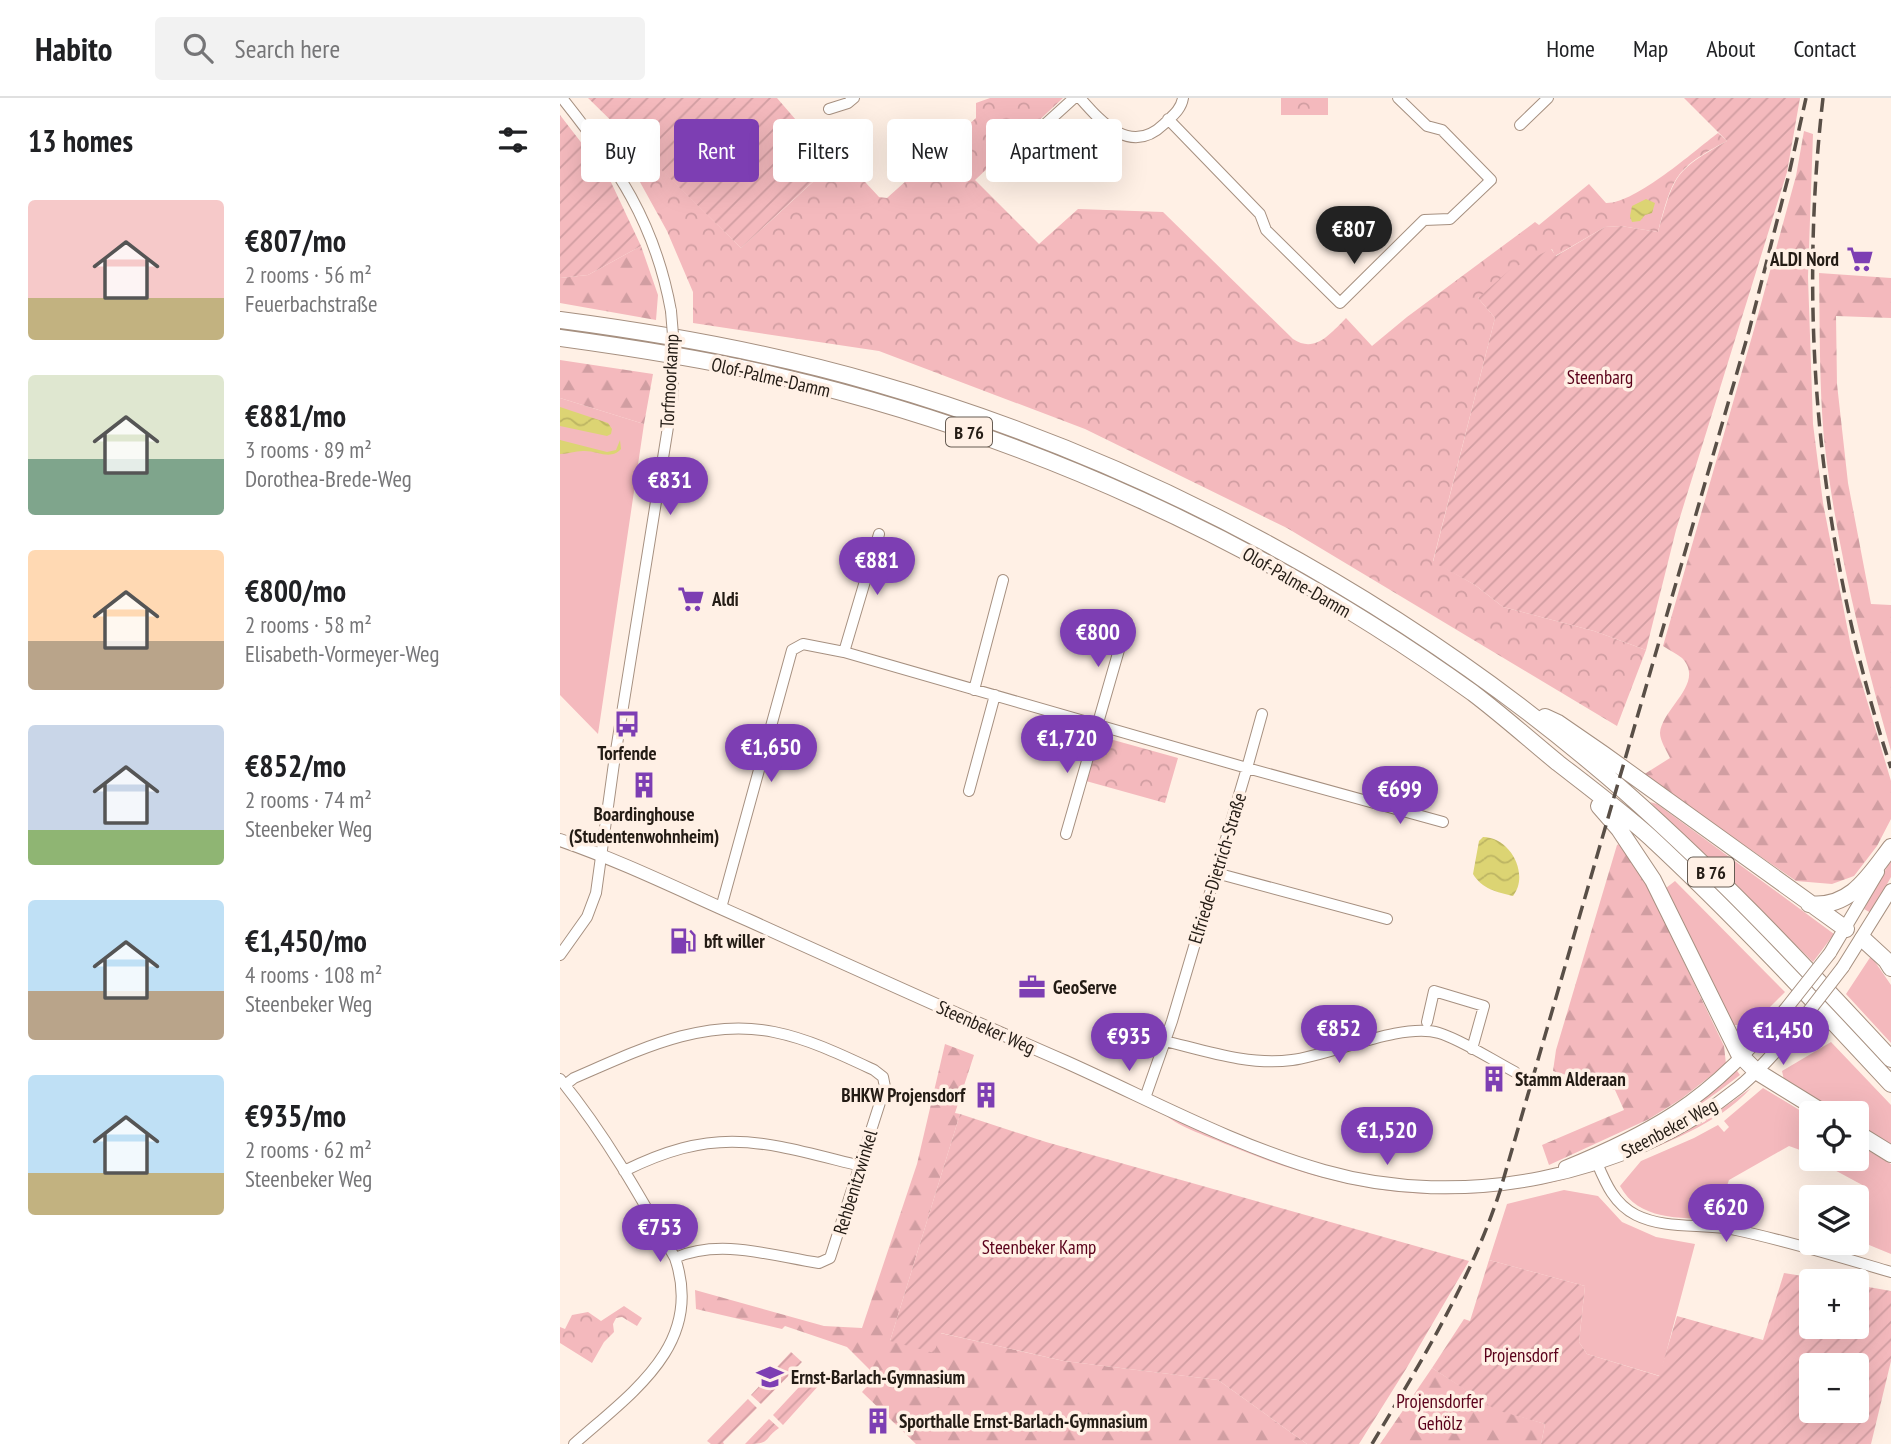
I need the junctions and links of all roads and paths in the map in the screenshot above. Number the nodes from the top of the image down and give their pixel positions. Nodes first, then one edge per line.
1 (562, 98) edge
2 (854, 98) edge
3 (1074, 98) edge
4 (1080, 98) edge
5 (1183, 98) edge
6 (1398, 98) edge
7 (1548, 98) edge
8 (829, 109) dead end
9 (1051, 119) edge
10 (1168, 119) junction
11 (1521, 125) dead end
12 (560, 320) edge
13 (560, 338) edge
14 (879, 534) dead end
15 (1003, 580) dead end
16 (1127, 622) dead end
17 (845, 652) junction
18 (974, 690) junction
19 (995, 695) junction
20 (1514, 702) junction
21 (1262, 714) dead end
22 (1098, 725) junction
23 (1247, 768) junction
24 (1570, 772) junction
25 (969, 791) dead end
26 (1443, 822) dead end
27 (1066, 834) dead end
28 (560, 840) edge
29 (1891, 847) edge
30 (600, 856) junction
31 (1216, 873) junction
32 (1891, 890) edge
33 (1809, 904) junction
34 (721, 908) junction
35 (1387, 919) dead end
36 (1846, 929) junction
37 (1863, 939) junction
38 (560, 955) edge
39 (1891, 968) edge
40 (1427, 1022) dead end
41 (1165, 1041) junction
42 (1472, 1049) junction
43 (1742, 1057) junction
44 (1891, 1059) edge
45 (1756, 1071) junction
46 (1515, 1072) dead end
47 (562, 1082) edge
48 (1891, 1084) edge
49 (1145, 1098) junction
50 (1805, 1101) edge
51 (1869, 1140) edge
52 (1891, 1154) edge
53 (1595, 1159) junction
54 (861, 1166) junction
55 (624, 1171) junction
56 (674, 1258) junction
57 (1891, 1272) edge
58 (574, 1444) edge

1 - 30 street, Torfmoorkamp, bridge
2 - 8 street
3 - 9 street
4 - 10 street
5 - 10 street
6 - 10 street
7 - 11 street
12 - 20 highway, Olof-Palme-Damm / B 76
13 - 24 highway, Olof-Palme-Damm / B 76
14 - 17 street
15 - 18 street
16 - 22 street
17 - 18 street, Elfriede-Dietrich-Straße
17 - 34 street, Elfriede-Dietrich-Straße
18 - 19 street, Elfriede-Dietrich-Straße
19 - 22 street, Elfriede-Dietrich-Straße
19 - 25 street
20 - 33 highway
20 - 44 highway, Olof-Palme-Damm / B 76
21 - 23 street
22 - 23 street, Elfriede-Dietrich-Straße
22 - 27 street
23 - 26 street
23 - 31 street, Elfriede-Dietrich-Straße
24 - 43 highway
24 - 48 highway, Olof-Palme-Damm / B 76
28 - 30 main road, Steenbeker Weg
29 - 33 highway
29 - 36 main road, Steenbeker Weg
30 - 34 main road, Steenbeker Weg
30 - 38 street
31 - 35 street
31 - 41 street, Elfriede-Dietrich-Straße
32 - 37 main road, Steenbeker Weg
33 - 36 highway
34 - 49 main road, Steenbeker Weg
36 - 37 main road
36 - 43 main road, Steenbeker Weg, bridge
37 - 39 highway
37 - 45 main road, Steenbeker Weg, bridge
40 - 42 street
41 - 42 street
41 - 49 street, Elfriede-Dietrich-Straße
42 - 46 street
43 - 45 highway
43 - 53 main road, Steenbeker Weg
45 - 50 highway
45 - 53 main road, Steenbeker Weg
47 - 54 street, Rehbenitzwinkel
47 - 55 street
49 - 53 main road, Steenbeker Weg
51 - 52 highway
53 - 57 street, Steenbeker Weg
54 - 55 street
54 - 56 street, Rehbenitzwinkel
55 - 56 street
56 - 58 street

